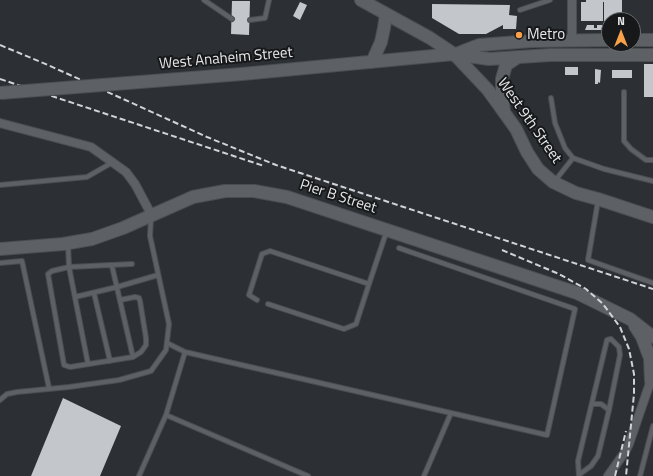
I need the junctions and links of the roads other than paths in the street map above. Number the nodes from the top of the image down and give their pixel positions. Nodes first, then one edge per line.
1 (204, 0) edge
2 (269, 0) edge
3 (361, 0) edge
4 (550, 0) edge
5 (572, 0) edge
6 (520, 10) dead end
7 (386, 14) junction
8 (232, 20) dead end
9 (250, 20) dead end
10 (572, 40) junction
11 (601, 40) edge
12 (641, 40) edge
13 (653, 40) edge
14 (454, 54) junction
15 (653, 55) edge
16 (518, 57) junction
17 (372, 62) junction
18 (624, 92) dead end
19 (0, 94) edge
20 (551, 98) dead end
21 (504, 112) junction
22 (0, 122) edge
23 (573, 158) junction
24 (653, 160) edge
25 (113, 162) junction
26 (653, 181) edge
27 (553, 182) junction
28 (0, 185) edge
29 (598, 199) junction
30 (151, 214) junction
31 (653, 217) edge
32 (387, 230) junction
33 (68, 244) junction
34 (399, 248) dead end
35 (0, 249) edge
36 (0, 263) edge
37 (132, 264) dead end
38 (112, 266) junction
39 (69, 267) junction
40 (158, 275) junction
41 (653, 283) edge
42 (369, 284) junction
43 (116, 287) junction
44 (94, 293) junction
45 (75, 297) junction
46 (120, 300) junction
47 (257, 300) dead end
48 (268, 304) dead end
49 (630, 319) junction
50 (653, 337) edge
51 (167, 343) junction
52 (185, 352) junction
53 (133, 357) junction
54 (110, 361) junction
55 (88, 364) junction
56 (652, 378) edge
57 (49, 388) junction
58 (0, 400) edge
59 (592, 404) junction
60 (609, 410) junction
61 (451, 413) junction
62 (166, 415) junction
63 (653, 426) edge
64 (647, 449) junction
65 (653, 451) edge
66 (580, 475) edge
67 (139, 476) edge
68 (308, 476) edge
69 (424, 476) edge
70 (608, 476) edge
71 (640, 476) edge

1 - 8 lane
2 - 9 lane
3 - 7 main road
4 - 6 lane
5 - 10 street
7 - 14 main road
7 - 17 main road
10 - 11 main road, West Anaheim Street
10 - 14 main road, West Anaheim Street
12 - 13 main road
14 - 16 main road, West Anaheim Street
14 - 17 main road, West Anaheim Street
14 - 21 main road, West 9th Street
15 - 16 main road, West Anaheim Street
16 - 21 main road
17 - 19 main road, West Anaheim Street, bridge
18 - 24 lane
20 - 23 lane
21 - 27 main road, West 9th Street
22 - 25 street
23 - 26 lane
23 - 27 lane
25 - 28 lane
25 - 30 street
27 - 29 main road, West 9th Street
29 - 31 main road, West 9th Street
29 - 41 lane
30 - 32 main road, Pier B Street
30 - 33 main road, Pier B Street
30 - 40 lane
32 - 42 lane
32 - 49 main road, Pier B Street
33 - 35 main road, Pier B Street
33 - 39 lane
34 - 61 lane
36 - 57 lane
37 - 38 lane
38 - 39 lane
38 - 43 lane
39 - 45 lane
39 - 55 lane
40 - 43 lane
40 - 51 lane
42 - 47 lane
42 - 48 lane
43 - 44 lane
43 - 46 lane
44 - 45 lane
44 - 54 lane
45 - 55 lane
46 - 53 lane
46 - 53 lane
49 - 50 main road, Pier B Street
49 - 56 main road
51 - 52 lane
51 - 57 lane
52 - 61 lane
52 - 62 lane
53 - 54 lane
54 - 55 lane
56 - 70 street
57 - 58 lane
59 - 60 lane
59 - 60 lane
59 - 66 lane
60 - 66 lane
61 - 69 lane
62 - 67 lane
62 - 68 lane
63 - 64 lane
64 - 65 lane
64 - 71 lane

